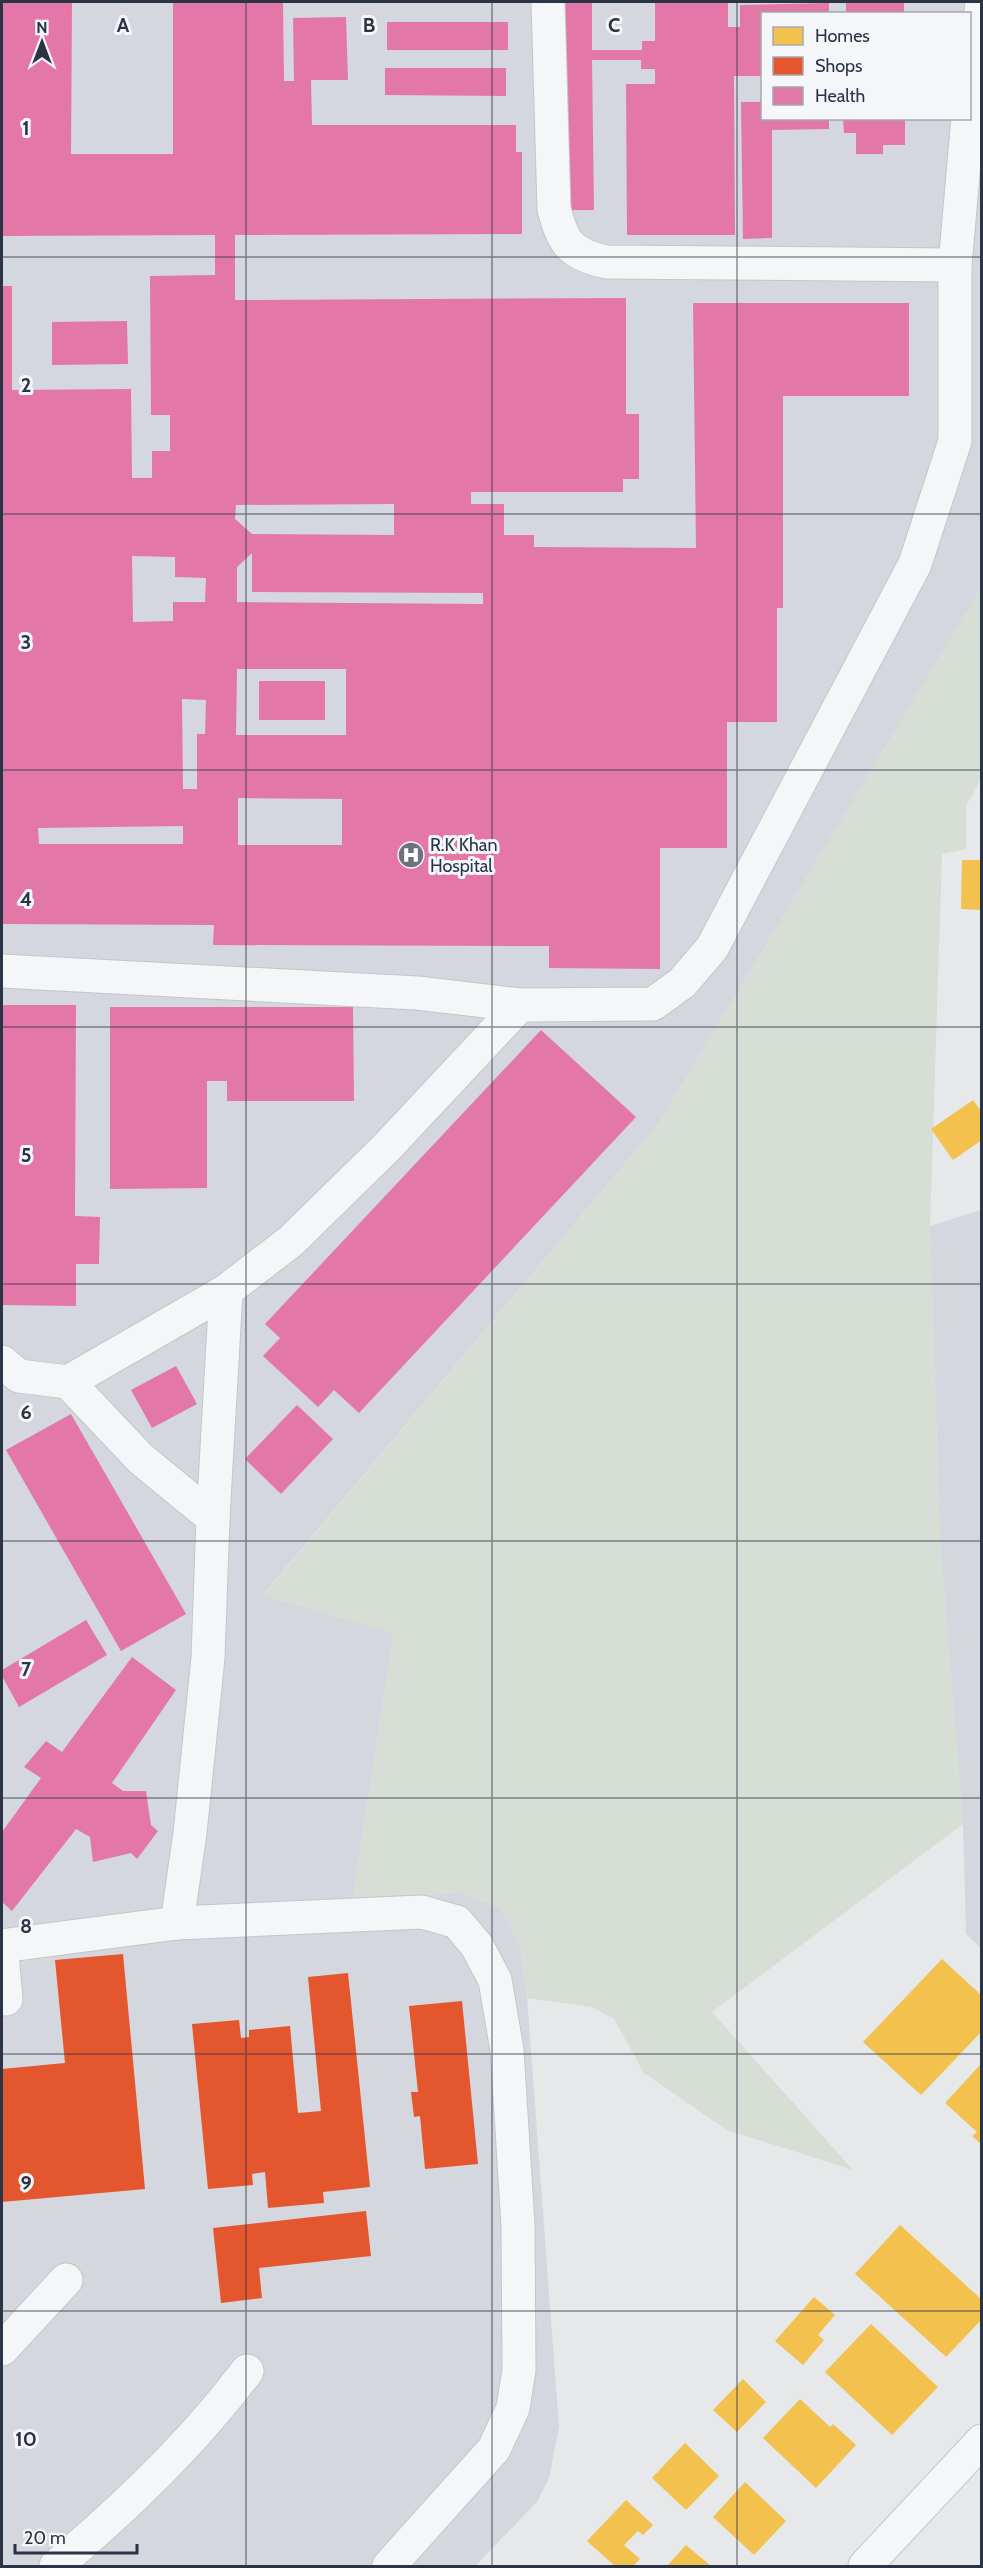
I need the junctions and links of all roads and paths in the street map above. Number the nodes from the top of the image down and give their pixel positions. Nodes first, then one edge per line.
1 (548, 2) edge
2 (981, 3) edge
3 (971, 91) edge
4 (968, 120) edge
5 (955, 265) junction
6 (2, 971) edge
7 (520, 1005) junction
8 (226, 1291) junction
9 (2, 1362) edge
10 (68, 1382) junction
11 (213, 1518) junction
12 (177, 1923) junction
13 (2, 1946) edge
14 (2, 1955) edge
15 (6, 1999) dead end
16 (66, 2280) dead end
17 (2, 2349) edge
18 (247, 2371) dead end
19 (981, 2441) edge
20 (56, 2566) edge
21 (389, 2566) edge
22 (865, 2566) edge

1 - 5 street
2 - 3 street
4 - 5 street
5 - 7 street
6 - 7 street
7 - 8 street
8 - 10 street
8 - 11 street
9 - 10 street
10 - 11 street
11 - 12 street
12 - 13 street
12 - 21 street
14 - 15 street
16 - 17 street
18 - 20 street
19 - 22 street

